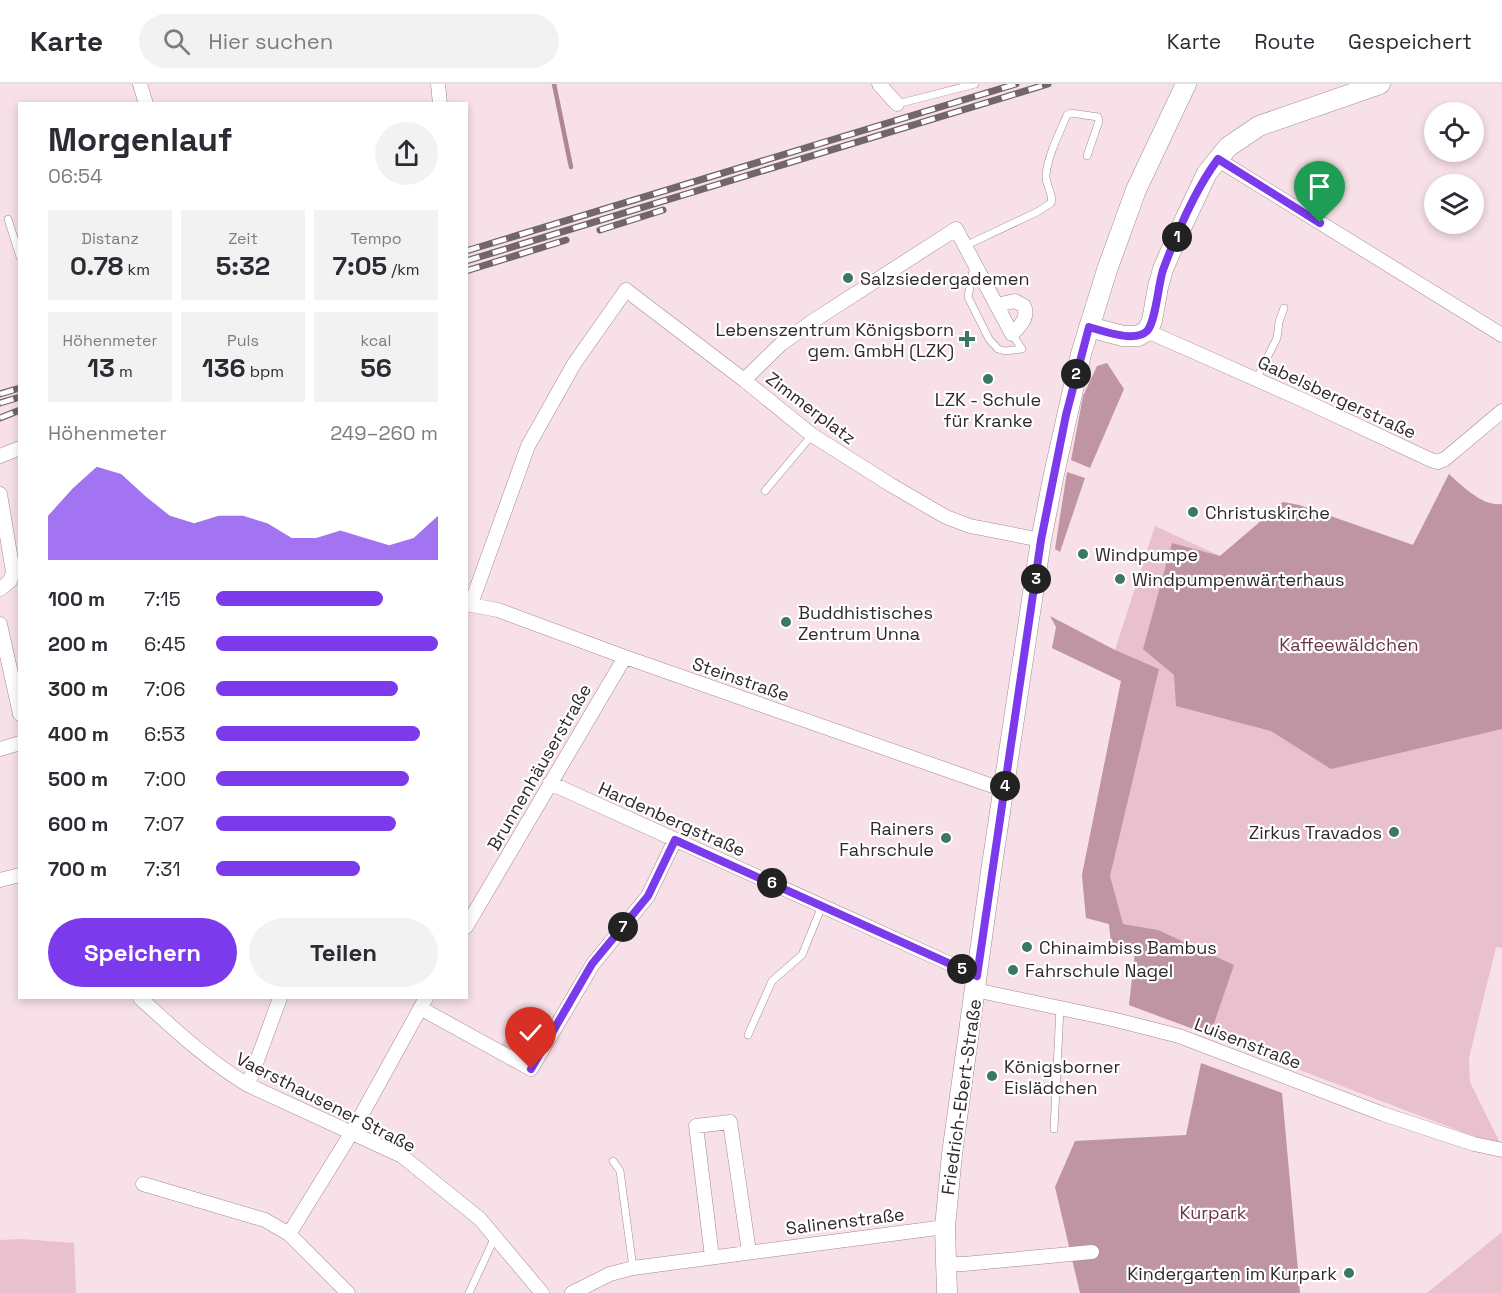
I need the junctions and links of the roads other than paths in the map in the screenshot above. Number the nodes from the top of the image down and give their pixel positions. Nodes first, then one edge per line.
1 (140, 84) edge
2 (438, 84) edge
3 (879, 84) edge
4 (975, 84) edge
5 (1186, 84) edge
6 (1380, 84) edge
7 (145, 102) edge
8 (440, 102) edge
9 (897, 104) joint
10 (1088, 156) dead end
11 (1218, 159) junction
12 (8, 219) dead end
13 (965, 246) junction
14 (18, 251) edge
15 (974, 263) junction
16 (996, 305) junction
17 (1284, 308) dead end
18 (1089, 327) junction
19 (1147, 331) junction
20 (1012, 334) junction
21 (1502, 335) edge
22 (744, 380) junction
23 (1256, 380) junction
24 (1502, 411) edge
25 (812, 435) junction
26 (18, 449) edge
27 (0, 456) edge
28 (765, 491) dead end
29 (0, 494) edge
30 (1041, 540) junction
31 (0, 589) edge
32 (469, 604) edge
33 (0, 624) edge
34 (625, 657) junction
35 (18, 705) edge
36 (18, 744) edge
37 (0, 749) edge
38 (549, 783) junction
39 (1004, 790) junction
40 (675, 840) junction
41 (18, 876) edge
42 (0, 880) edge
43 (822, 906) junction
44 (468, 924) edge
45 (976, 983) junction
46 (141, 999) edge
47 (280, 999) edge
48 (423, 1003) edge
49 (1060, 1008) junction
50 (748, 1035) dead end
51 (248, 1085) junction
52 (1054, 1129) dead end
53 (352, 1132) junction
54 (1502, 1150) edge
55 (613, 1161) dead end
56 (143, 1184) dead end
57 (945, 1227) junction
58 (289, 1234) junction
59 (495, 1237) junction
60 (749, 1252) junction
61 (1092, 1252) dead end
62 (712, 1257) junction
63 (945, 1264) junction
64 (633, 1268) junction
65 (348, 1293) edge
66 (469, 1293) edge
67 (542, 1293) edge
68 (572, 1293) edge
69 (947, 1293) edge

1 - 7 street
2 - 8 street
3 - 9 street
4 - 9 lane
5 - 18 main road, Friedrich-Ebert-Straße
6 - 11 main road
10 - 13 lane
11 - 19 main road
11 - 21 street
12 - 14 lane
13 - 15 street
13 - 22 street, Zimmerplatz
15 - 16 street
15 - 20 lane
16 - 20 street
16 - 20 street
17 - 23 lane
18 - 19 main road
18 - 30 main road, Friedrich-Ebert-Straße
19 - 23 street, Gabelsbergerstraße
22 - 25 street, Zimmerplatz
22 - 32 street
23 - 24 street, Gabelsbergerstraße
25 - 28 lane
25 - 30 street, Zimmerplatz
26 - 27 street
29 - 31 street
30 - 39 main road, Friedrich-Ebert-Straße
32 - 34 street, Steinstraße
33 - 35 street
34 - 38 street, Brunnenhäuserstraße
34 - 39 street, Steinstraße
36 - 37 street
38 - 40 street, Hardenbergstraße
38 - 44 street, Brunnenhäuserstraße
39 - 45 main road, Friedrich-Ebert-Straße
40 - 43 street, Hardenbergstraße
40 - 48 street
41 - 42 street
43 - 45 street, Hardenbergstraße
43 - 50 lane
45 - 49 street, Luisenstraße
45 - 57 main road, Friedrich-Ebert-Straße
46 - 51 street, Vaersthausener Straße
47 - 51 street
48 - 53 street
49 - 52 lane
49 - 54 street, Luisenstraße
51 - 53 street, Vaersthausener Straße
53 - 58 street
53 - 59 street, Vaersthausener Straße
55 - 64 lane
56 - 58 street
57 - 60 street, Salinenstraße
57 - 63 main road, Friedrich-Ebert-Straße
58 - 65 street
59 - 66 lane
59 - 67 street, Vaersthausener Straße
60 - 62 street, Salinenstraße
60 - 62 street
61 - 63 street
62 - 64 street, Salinenstraße
63 - 69 main road, Friedrich-Ebert-Straße
64 - 68 street, Salinenstraße

